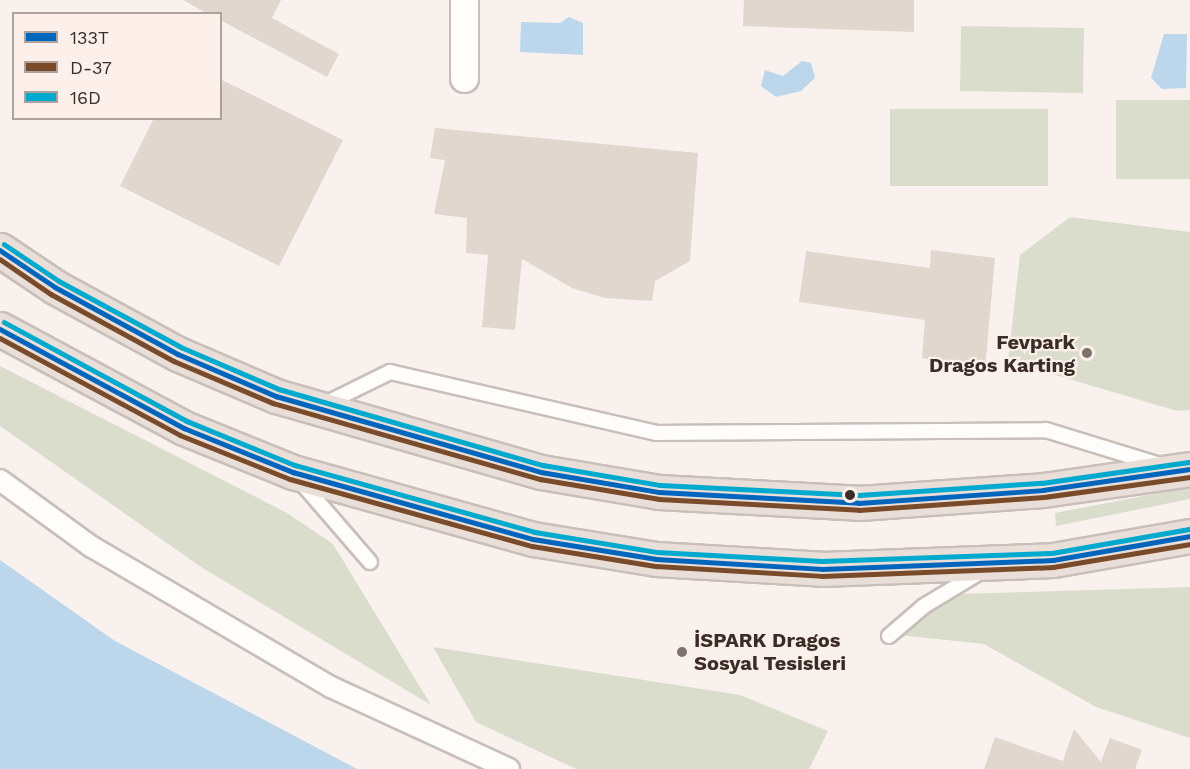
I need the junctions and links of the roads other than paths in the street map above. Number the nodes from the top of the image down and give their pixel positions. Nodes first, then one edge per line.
1 (464, 0) edge
2 (464, 78) dead end
3 (0, 250) edge
4 (0, 329) edge
5 (316, 409) junction
6 (1186, 470) edge
7 (293, 472) junction
8 (0, 480) edge
9 (1190, 536) edge
10 (370, 562) dead end
11 (991, 565) junction
12 (889, 636) dead end
13 (509, 769) edge

1 - 2 street
3 - 5 highway
4 - 7 highway
5 - 6 highway
5 - 6 lane
7 - 10 lane
7 - 11 highway
8 - 13 street
9 - 11 highway
11 - 12 lane

